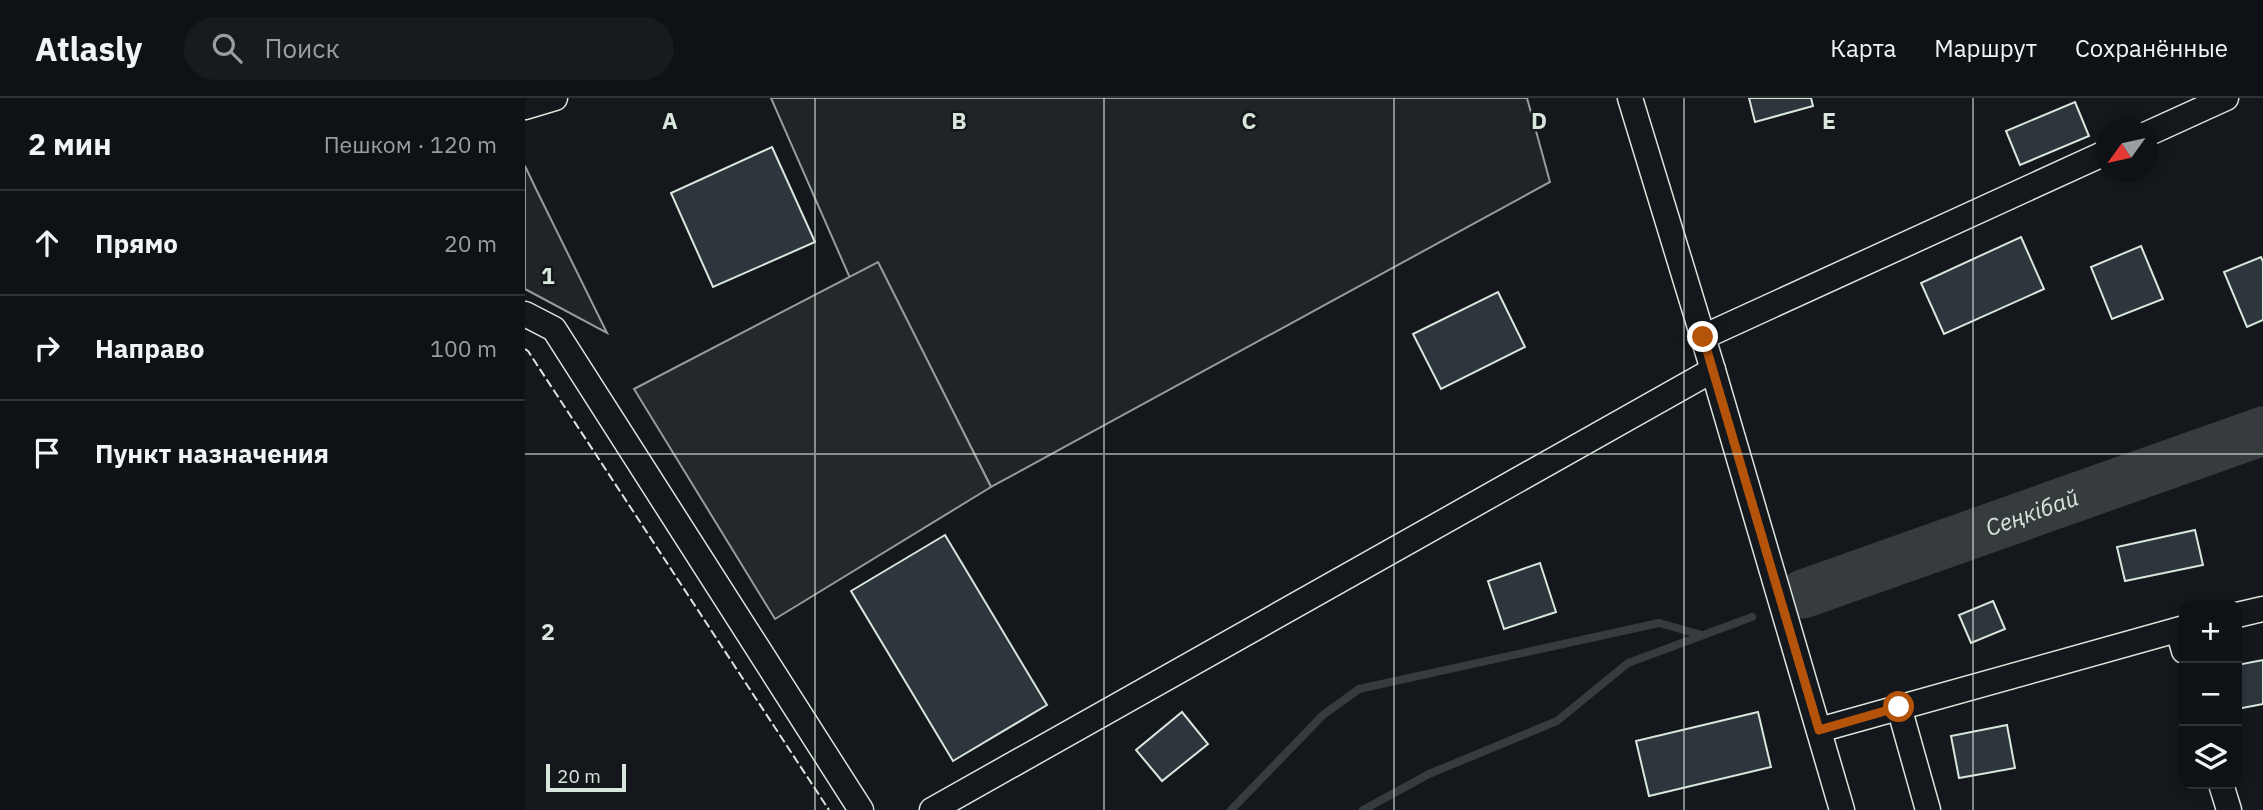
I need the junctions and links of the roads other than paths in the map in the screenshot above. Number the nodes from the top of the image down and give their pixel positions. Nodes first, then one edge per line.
1 (555, 98) edge
2 (1630, 98) edge
3 (2226, 98) edge
4 (525, 107) edge
5 (2158, 129) edge
6 (2095, 158) edge
7 (525, 314) edge
8 (1703, 337) junction
9 (1713, 370) junction
10 (2263, 609) edge
11 (2242, 614) edge
12 (2179, 637) edge
13 (1899, 707) junction
14 (1819, 730) junction
15 (2223, 789) edge
16 (861, 810) edge
17 (932, 810) edge
18 (1842, 810) edge
19 (1928, 810) edge
20 (2229, 810) edge

1 - 4 street
2 - 8 street
3 - 5 street
6 - 8 street
7 - 16 street
8 - 9 street
9 - 14 street
9 - 17 street
10 - 11 street
12 - 13 street
13 - 14 street
13 - 19 street
14 - 18 street
15 - 20 street

